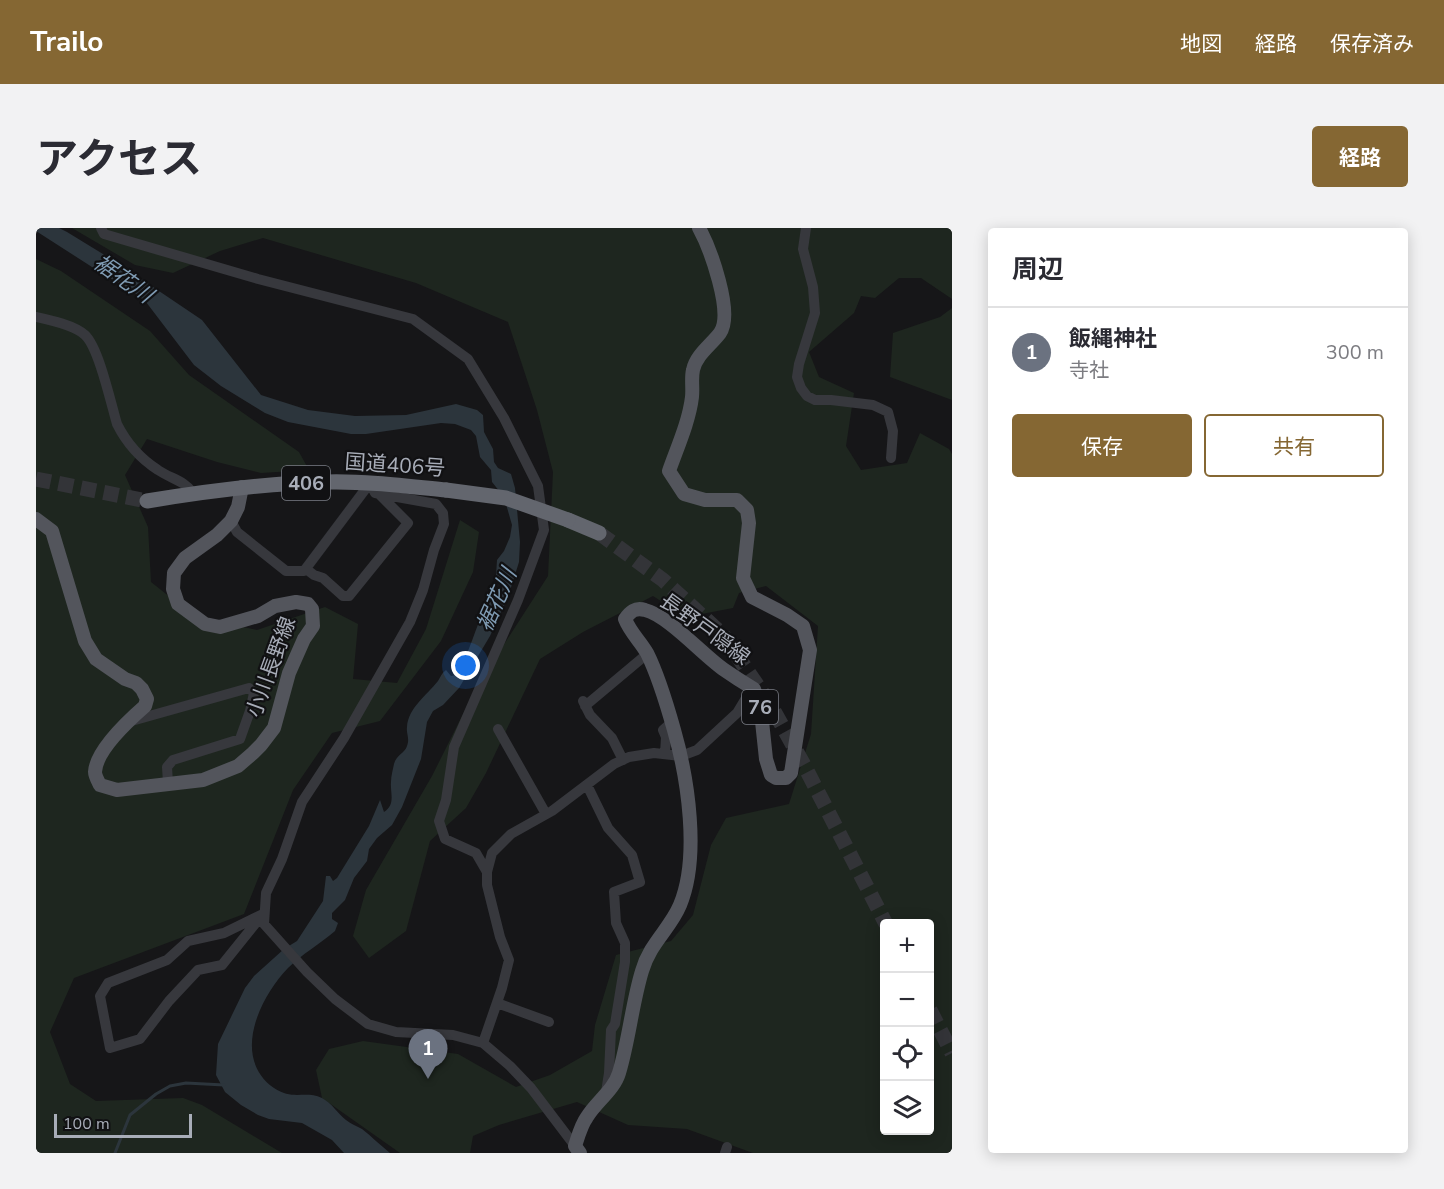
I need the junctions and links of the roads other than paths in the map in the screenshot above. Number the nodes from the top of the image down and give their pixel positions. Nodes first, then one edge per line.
1 (101, 228) edge
2 (699, 228) edge
3 (806, 228) edge
4 (36, 317) edge
5 (891, 458) dead end
6 (370, 483) junction
7 (242, 487) junction
8 (194, 493) junction
9 (380, 495) junction
10 (147, 501) tunnel mouth
11 (36, 519) edge
12 (231, 521) junction
13 (599, 533) tunnel mouth
14 (306, 569) junction
15 (647, 654) junction
16 (752, 688) junction
17 (128, 722) junction
18 (672, 722) junction
19 (498, 729) dead end
20 (665, 754) junction
21 (681, 756) junction
22 (623, 760) junction
23 (168, 783) junction
24 (586, 785) junction
25 (546, 814) junction
26 (487, 872) junction
27 (263, 919) junction
28 (496, 1003) junction
29 (549, 1022) dead end
30 (483, 1043) junction
31 (605, 1094) junction
32 (578, 1150) edge

1 - 26 street
2 - 16 main road, 長野戸隠線 / 76
3 - 5 street
4 - 8 street
6 - 7 highway, 国道406号 / 406
6 - 9 street
6 - 13 highway, 国道406号 / 406, bridge
6 - 14 street
7 - 8 highway, 国道406号 / 406
7 - 12 main road, 小川長野線
8 - 10 highway, 国道406号 / 406
9 - 14 street
9 - 27 street
11 - 17 main road, 小川長野線
12 - 14 street
12 - 23 main road, 小川長野線
15 - 16 main road, 長野戸隠線 / 76
15 - 18 main road, 長野戸隠線 / 76
15 - 22 street
16 - 21 street
17 - 23 main road, 小川長野線
17 - 23 street
18 - 20 street
18 - 21 main road, 長野戸隠線 / 76
19 - 25 street
20 - 21 street
20 - 22 street
21 - 31 main road, 長野戸隠線 / 76
22 - 24 street
24 - 25 street
24 - 31 street
25 - 26 street
26 - 28 street
27 - 27 street
27 - 30 street
28 - 29 street
28 - 30 street
30 - 32 street
31 - 32 main road, 長野戸隠線 / 76

